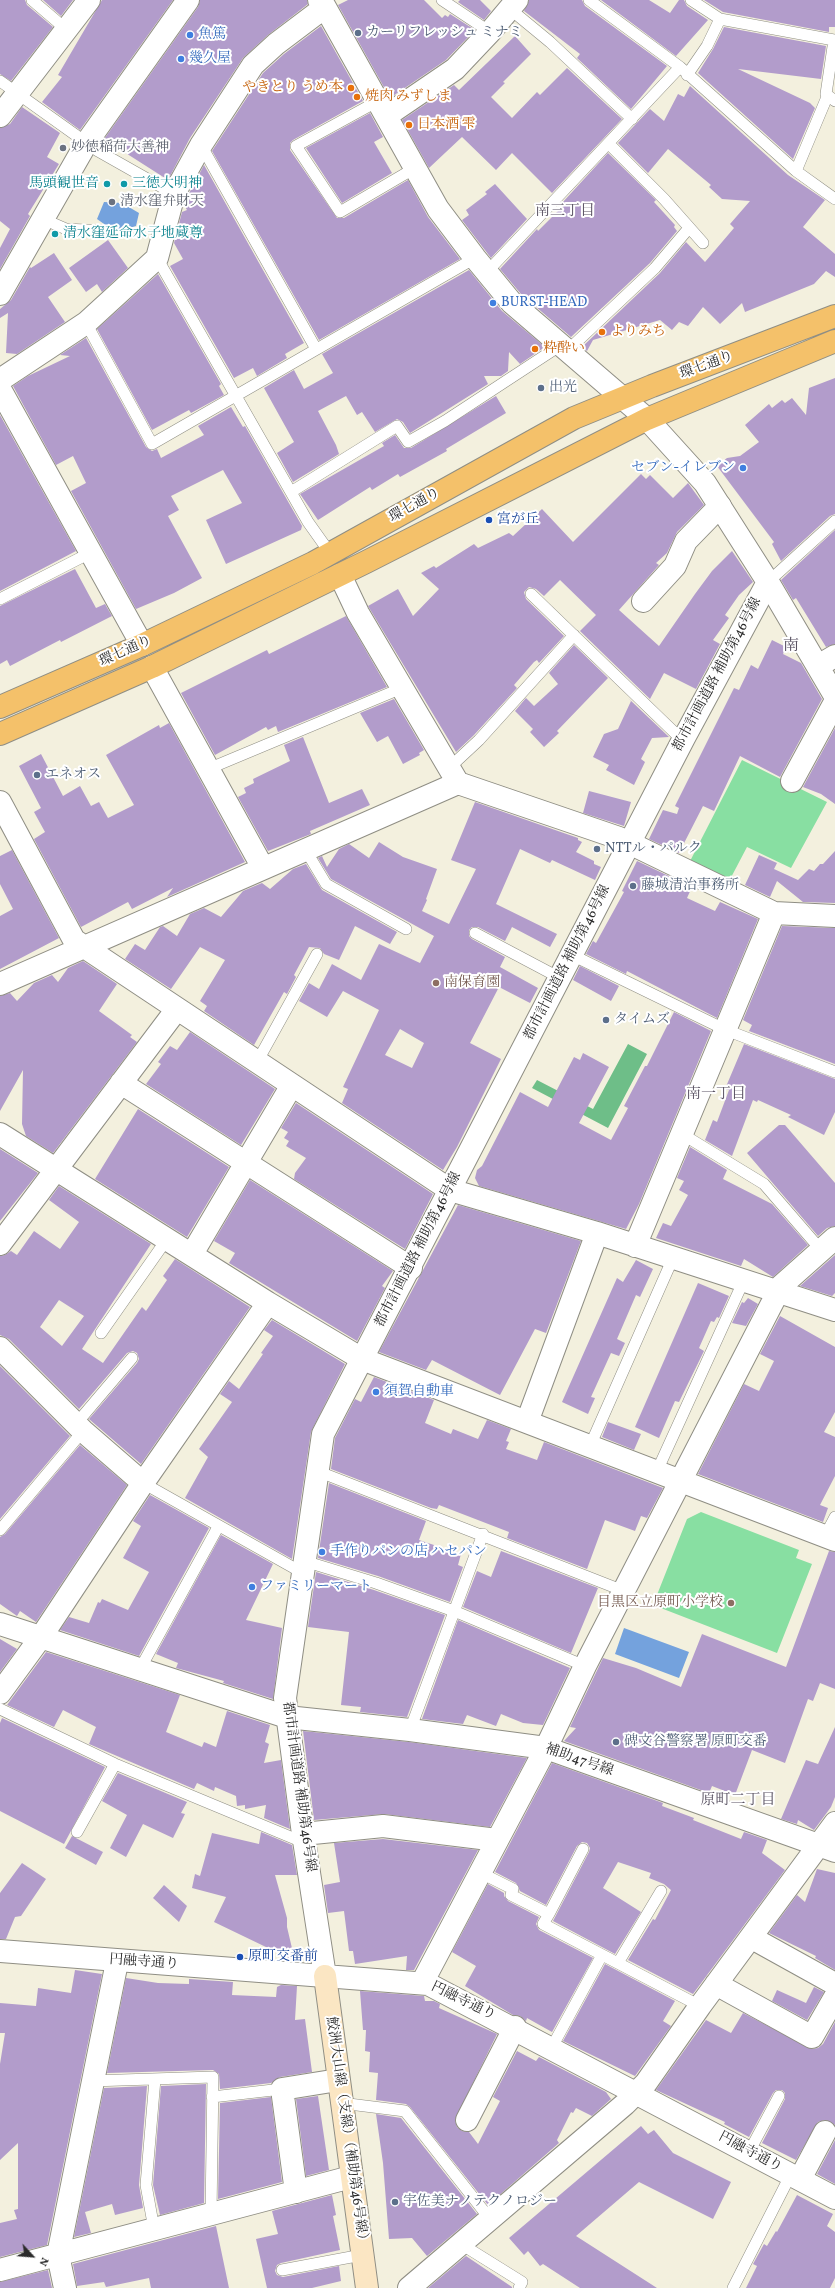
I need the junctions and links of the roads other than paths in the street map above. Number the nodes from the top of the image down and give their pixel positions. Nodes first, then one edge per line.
1 (32, 0) edge
2 (89, 0) edge
3 (188, 0) edge
4 (442, 0) edge
5 (589, 0) edge
6 (691, 0) edge
7 (327, 2) edge
8 (514, 4) edge
9 (720, 19) junction
10 (67, 30) junction
11 (490, 32) junction
12 (683, 71) junction
13 (9, 87) edge
14 (831, 99) edge
15 (382, 108) junction
16 (0, 116) edge
17 (632, 119) junction
18 (87, 142) junction
19 (609, 144) junction
20 (201, 145) junction
21 (415, 168) junction
22 (796, 171) junction
23 (174, 194) junction
24 (835, 199) edge
25 (43, 219) junction
26 (689, 228) junction
27 (105, 231) dead end
28 (703, 243) dead end
29 (157, 258) junction
30 (481, 265) junction
31 (0, 294) edge
32 (835, 316) edge
33 (86, 323) junction
34 (835, 341) edge
35 (564, 348) junction
36 (316, 349) junction
37 (0, 380) edge
38 (0, 389) edge
39 (235, 395) junction
40 (622, 398) junction
41 (647, 419) junction
42 (546, 433) junction
43 (562, 462) junction
44 (291, 492) junction
45 (720, 506) junction
46 (835, 521) edge
47 (90, 553) junction
48 (330, 553) junction
49 (340, 575) junction
50 (768, 582) junction
51 (531, 594) dead end
52 (0, 599) edge
53 (643, 601) dead end
54 (574, 635) junction
55 (142, 645) junction
56 (827, 661) edge
57 (152, 667) junction
58 (402, 688) junction
59 (835, 696) edge
60 (835, 702) edge
61 (0, 707) edge
62 (0, 734) edge
63 (684, 738) junction
64 (208, 769) junction
65 (453, 775) junction
66 (792, 781) dead end
67 (0, 802) edge
68 (630, 844) junction
69 (305, 849) junction
70 (263, 868) junction
71 (774, 914) junction
72 (835, 916) edge
73 (406, 929) dead end
74 (475, 933) dead end
75 (83, 946) junction
76 (317, 954) dead end
77 (572, 955) junction
78 (560, 978) junction
79 (0, 984) edge
80 (177, 1009) junction
81 (726, 1030) junction
82 (257, 1062) junction
83 (835, 1072) edge
84 (121, 1083) junction
85 (292, 1085) junction
86 (0, 1134) edge
87 (682, 1134) junction
88 (246, 1162) junction
89 (57, 1170) junction
90 (450, 1190) junction
91 (597, 1234) junction
92 (167, 1239) junction
93 (0, 1244) edge
94 (828, 1244) edge
95 (635, 1246) junction
96 (192, 1254) junction
97 (673, 1258) junction
98 (411, 1268) junction
99 (744, 1280) junction
100 (778, 1292) junction
101 (268, 1303) junction
102 (835, 1309) edge
103 (101, 1333) dead end
104 (0, 1348) edge
105 (132, 1358) dead end
106 (362, 1359) junction
107 (527, 1422) junction
108 (80, 1428) junction
109 (590, 1446) junction
110 (317, 1471) junction
111 (657, 1471) junction
112 (681, 1480) junction
113 (143, 1483) junction
114 (835, 1517) edge
115 (218, 1527) junction
116 (0, 1530) edge
117 (483, 1534) junction
118 (830, 1538) edge
119 (303, 1567) junction
120 (624, 1591) junction
121 (454, 1611) junction
122 (0, 1624) edge
123 (41, 1637) junction
124 (585, 1666) junction
125 (140, 1669) junction
126 (0, 1693) edge
127 (0, 1709) edge
128 (287, 1717) junction
129 (410, 1730) junction
130 (546, 1748) junction
131 (115, 1764) junction
132 (835, 1823) edge
133 (77, 1832) dead end
134 (304, 1838) junction
135 (497, 1840) junction
136 (827, 1848) edge
137 (583, 1849) dead end
138 (481, 1873) junction
139 (661, 1891) dead end
140 (549, 1914) junction
141 (752, 1938) junction
142 (0, 1952) edge
143 (602, 1955) junction
144 (117, 1962) junction
145 (618, 1963) junction
146 (325, 1976) junction
147 (422, 1983) junction
148 (716, 1984) junction
149 (835, 1984) edge
150 (835, 1997) edge
151 (700, 2006) junction
152 (515, 2028) junction
153 (552, 2048) junction
154 (155, 2079) junction
155 (338, 2080) junction
156 (91, 2081) junction
157 (282, 2089) junction
158 (636, 2093) junction
159 (779, 2096) dead end
160 (212, 2097) junction
161 (341, 2103) junction
162 (467, 2120) dead end
163 (825, 2132) dead end
164 (749, 2152) junction
165 (795, 2177) junction
166 (351, 2178) junction
167 (296, 2192) junction
168 (835, 2198) edge
169 (210, 2214) junction
170 (490, 2219) junction
171 (154, 2230) junction
172 (461, 2244) junction
173 (58, 2255) junction
174 (362, 2255) junction
175 (0, 2270) edge
176 (282, 2270) dead end
177 (65, 2288) edge
178 (367, 2288) edge
179 (409, 2288) edge
180 (519, 2288) edge
181 (733, 2288) edge

1 - 10 lane
2 - 10 street
3 - 18 street
4 - 11 lane
5 - 12 lane
6 - 9 lane
7 - 15 street
7 - 20 street
8 - 11 street
8 - 17 lane
9 - 12 lane
9 - 14 lane
10 - 13 street
11 - 15 street
12 - 17 lane
12 - 22 lane
13 - 16 street
13 - 18 lane
14 - 22 lane
15 - 21 street
15 - 21 lane
17 - 19 lane
18 - 23 lane
18 - 25 street
19 - 26 lane
19 - 30 lane
20 - 23 street
20 - 36 lane
21 - 30 street
22 - 24 lane
23 - 29 street
25 - 27 lane
25 - 31 street
26 - 28 lane
26 - 35 lane
29 - 33 street
29 - 39 lane
30 - 35 street
30 - 36 lane
32 - 40 main road, 環七通り
33 - 37 street
33 - 39 lane
34 - 41 main road, 環七通り
35 - 40 street
35 - 44 lane
36 - 39 lane
38 - 47 street
39 - 44 lane
40 - 41 street
40 - 42 main road, 環七通り
41 - 43 main road, 環七通り
41 - 45 street
42 - 43 main road
42 - 48 main road, 環七通り
43 - 49 main road, 環七通り
44 - 48 lane
45 - 50 street
45 - 53 street
46 - 50 lane
47 - 52 lane
47 - 55 street
48 - 55 main road, 環七通り
49 - 57 main road, 環七通り
49 - 58 street
50 - 56 street
50 - 63 street, 都市計画道路 補助第46号線
51 - 54 lane
54 - 63 lane
54 - 65 lane
55 - 61 main road, 環七通り
56 - 59 street
57 - 62 main road, 環七通り
57 - 64 street
58 - 64 lane
58 - 65 street
60 - 66 street
63 - 68 street, 都市計画道路 補助第46号線
64 - 70 street
65 - 68 street
65 - 69 street
67 - 75 street
68 - 71 street
68 - 77 street, 都市計画道路 補助第46号線
69 - 70 street
69 - 73 lane
70 - 75 street
71 - 72 street
71 - 81 street
74 - 78 lane
75 - 79 street
75 - 80 street
76 - 82 lane
77 - 78 street, 都市計画道路 補助第46号線
77 - 81 lane
78 - 90 street, 都市計画道路 補助第46号線
80 - 82 street
80 - 84 street
81 - 83 lane
81 - 87 street
82 - 85 street
84 - 88 street
84 - 89 street
85 - 88 street
85 - 90 street
86 - 89 street
87 - 94 lane
87 - 95 street
88 - 96 street
88 - 98 street
89 - 92 street
89 - 93 street
90 - 91 street
90 - 98 street, 都市計画道路 補助第46号線
91 - 95 street
91 - 107 street
92 - 96 street
92 - 103 lane
94 - 100 street
95 - 97 street
96 - 101 street
97 - 99 street
97 - 109 lane
98 - 106 street, 都市計画道路 補助第46号線
99 - 100 street
99 - 111 lane
100 - 102 street
100 - 112 street
101 - 106 street
101 - 113 street
104 - 108 street
105 - 108 lane
106 - 107 street
106 - 110 street, 都市計画道路 補助第46号線
107 - 109 street
108 - 113 street
108 - 116 lane
109 - 111 street
110 - 117 lane
110 - 119 street, 都市計画道路 補助第46号線
111 - 112 street
112 - 118 street
112 - 120 street
113 - 115 lane
113 - 123 street
114 - 118 lane
115 - 119 lane
115 - 125 lane
117 - 120 lane
117 - 121 lane
119 - 121 lane
119 - 128 street, 都市計画道路 補助第46号線
120 - 124 street
121 - 124 lane
121 - 129 lane
122 - 123 street, 補助47号線
123 - 125 street, 補助47号線
123 - 126 street
124 - 130 street
125 - 128 street, 補助47号線
127 - 131 lane
128 - 129 street, 補助47号線
128 - 134 street, 都市計画道路 補助第46号線
129 - 130 street, 補助47号線
130 - 135 street
130 - 136 street, 補助47号線
131 - 133 lane
131 - 134 lane
132 - 136 street
134 - 135 street
134 - 146 street, 都市計画道路 補助第46号線
135 - 138 street
136 - 141 street
137 - 140 lane
138 - 140 lane
138 - 147 street
139 - 145 lane
140 - 143 lane
141 - 148 street
141 - 149 street
142 - 144 street, 円融寺通り
143 - 145 lane
143 - 153 lane
144 - 146 street, 円融寺通り
144 - 156 street
145 - 151 lane
146 - 147 street, 円融寺通り
146 - 155 main road, 鮫洲大山線（支線）（補助第46号線）
147 - 152 street, 円融寺通り
148 - 150 street
148 - 151 street
151 - 158 street
152 - 153 street, 円融寺通り
152 - 162 street
153 - 158 street, 円融寺通り
154 - 156 lane
154 - 160 lane
154 - 171 lane
155 - 157 street
155 - 161 main road, 鮫洲大山線（支線）（補助第46号線）
156 - 173 street
157 - 160 lane
157 - 167 street
158 - 164 street, 円融寺通り
158 - 170 street
159 - 164 lane
160 - 169 lane
161 - 166 main road, 鮫洲大山線（支線）（補助第46号線）
161 - 170 lane
163 - 165 street
164 - 165 street, 円融寺通り
165 - 168 street, 円融寺通り
165 - 181 lane
166 - 167 street
166 - 174 main road, 鮫洲大山線（支線）（補助第46号線）
167 - 169 street
169 - 171 street
170 - 172 street
171 - 173 street
172 - 179 street
172 - 180 lane
173 - 175 street
173 - 177 street
174 - 176 lane
174 - 178 main road, 鮫洲大山線（支線）（補助第46号線）

